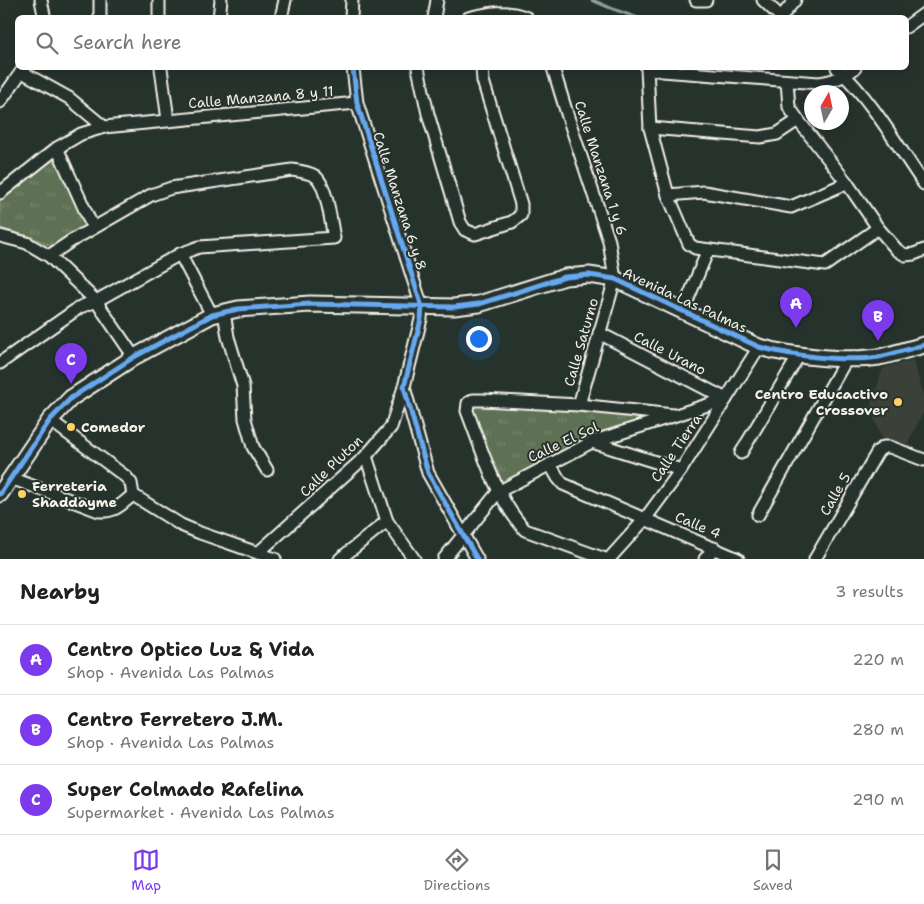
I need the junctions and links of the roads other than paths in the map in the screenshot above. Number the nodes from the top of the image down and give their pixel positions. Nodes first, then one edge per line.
1 (41, 0) edge
2 (100, 0) edge
3 (159, 0) edge
4 (221, 0) edge
5 (285, 0) edge
6 (352, 0) edge
7 (437, 0) edge
8 (696, 0) edge
9 (706, 0) edge
10 (763, 0) edge
11 (795, 0) edge
12 (924, 14) edge
13 (45, 15) edge
14 (100, 15) edge
15 (159, 15) edge
16 (219, 15) edge
17 (282, 15) edge
18 (351, 15) edge
19 (434, 15) edge
20 (485, 15) edge
21 (521, 15) edge
22 (780, 15) edge
23 (784, 15) edge
24 (909, 25) edge
25 (23, 70) edge
26 (161, 70) edge
27 (353, 70) edge
28 (418, 70) edge
29 (482, 70) edge
30 (555, 70) edge
31 (647, 70) edge
32 (654, 70) edge
33 (841, 71) edge
34 (788, 82) junction
35 (0, 102) edge
36 (357, 103) junction
37 (168, 120) junction
38 (798, 120) junction
39 (104, 127) junction
40 (650, 128) junction
41 (57, 148) junction
42 (847, 183) junction
43 (924, 184) edge
44 (0, 193) edge
45 (668, 195) junction
46 (93, 228) junction
47 (878, 228) junction
48 (0, 236) edge
49 (708, 250) junction
50 (924, 250) edge
51 (180, 254) junction
52 (49, 256) junction
53 (615, 279) junction
54 (96, 301) junction
55 (422, 307) junction
56 (683, 311) junction
57 (218, 314) junction
58 (599, 333) junction
59 (924, 345) edge
60 (759, 347) junction
61 (799, 355) junction
62 (134, 357) junction
63 (847, 358) junction
64 (0, 363) edge
65 (404, 387) junction
66 (726, 399) junction
67 (579, 405) junction
68 (673, 415) junction
69 (50, 420) junction
70 (592, 442) junction
71 (741, 453) dead end
72 (366, 456) junction
73 (924, 460) edge
74 (550, 464) junction
75 (267, 470) dead end
76 (681, 470) junction
77 (4, 487) edge
78 (498, 492) junction
79 (132, 495) junction
80 (758, 515) dead end
81 (645, 519) junction
82 (387, 520) junction
83 (464, 535) junction
84 (714, 548) junction
85 (258, 553) junction
86 (276, 559) edge
87 (340, 559) edge
88 (414, 559) edge
89 (444, 559) edge
90 (477, 559) edge
91 (607, 559) edge
92 (705, 559) edge
93 (738, 559) edge
94 (815, 559) edge

1 - 13 street
2 - 14 street
3 - 15 street
4 - 16 street
5 - 17 street
6 - 18 street
7 - 19 street
8 - 9 street
10 - 22 street
11 - 23 street
12 - 24 street
20 - 21 street
25 - 35 street
25 - 39 street
26 - 37 street
27 - 36 street, Calle Manzana 6 y 8
28 - 29 street
30 - 53 street, Calle Manzana 1 y 6
31 - 40 street
32 - 34 street
33 - 34 street
33 - 43 street
34 - 38 street
36 - 37 street, Calle Manzana 8 y 11
36 - 55 street, Calle Manzana 6 y 8
37 - 39 street, Calle Manzana 8 y 11
38 - 40 street
38 - 42 street
39 - 41 street, Calle Manzana 8 y 11
40 - 45 street
41 - 44 street, Calle Manzana 8 y 11
41 - 46 street
42 - 45 street
42 - 47 street
45 - 49 street
46 - 51 street
46 - 52 street
47 - 49 street
47 - 50 street
48 - 52 street
49 - 56 street
51 - 54 street
51 - 57 street
52 - 54 street
53 - 55 street, Avenida Las Palmas
53 - 56 street, Avenida Las Palmas
53 - 58 street, Calle Saturno
54 - 62 street
54 - 64 street
55 - 57 street, Avenida Las Palmas
55 - 65 street, Calle Pluton
56 - 60 street, Avenida Las Palmas
57 - 62 street, Avenida Las Palmas
57 - 75 street
58 - 66 street, Calle Urano
58 - 67 street, Calle Saturno
59 - 63 street, Avenida Las Palmas
60 - 61 street, Avenida Las Palmas
60 - 66 street, Calle Tierra
61 - 63 street, Avenida Las Palmas
61 - 71 street
62 - 69 street, Avenida Las Palmas
63 - 80 street
65 - 72 street, Calle Pluton
65 - 83 street
66 - 68 street, Calle El Sol
66 - 76 street, Calle Tierra
67 - 68 street
67 - 78 street, Calle Saturno
68 - 70 street, Calle El Sol
69 - 77 street, Avenida Las Palmas
69 - 79 street
70 - 74 street, Calle El Sol
70 - 76 street
72 - 82 street
72 - 85 street, Calle Pluton
73 - 94 street, Calle 5
74 - 78 street, Calle El Sol
74 - 81 street, Calle 4
76 - 81 street, Calle Tierra
77 - 79 street
78 - 83 street, Calle El Sol
78 - 91 street, Calle Saturno
79 - 85 street
81 - 84 street, Calle 4
81 - 91 street, Calle Tierra
82 - 87 street
82 - 88 street
83 - 89 street, Calle El Sol
83 - 90 street
84 - 92 street
84 - 93 street, Calle 4
85 - 86 street

